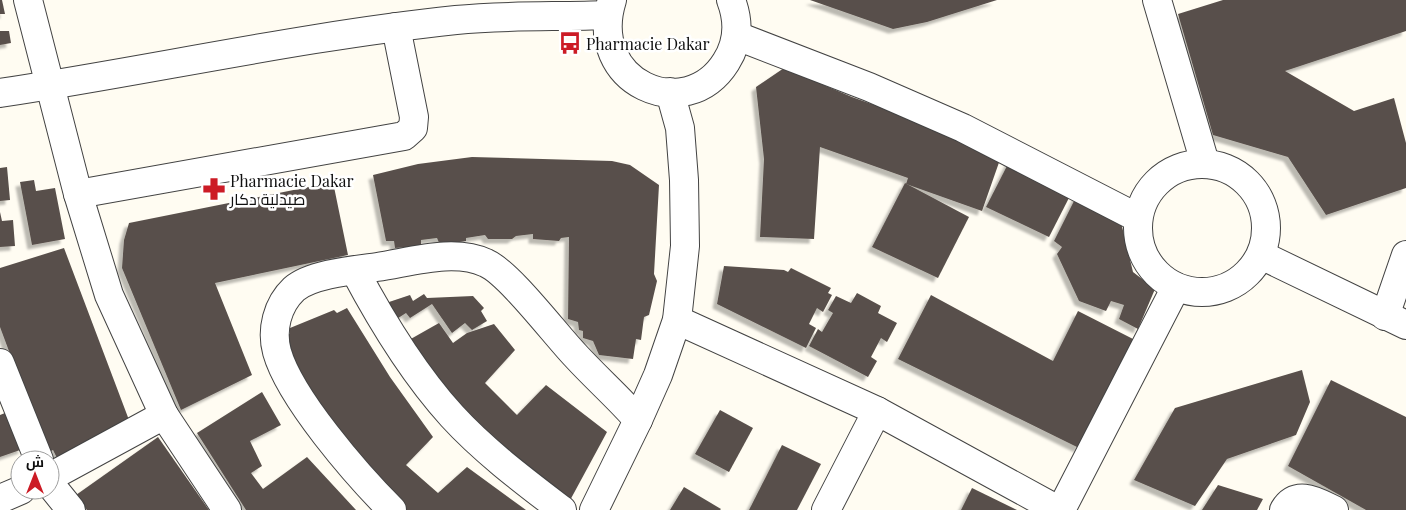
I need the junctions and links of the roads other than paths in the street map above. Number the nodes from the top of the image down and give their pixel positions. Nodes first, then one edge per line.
1 (28, 0) edge
2 (731, 0) edge
3 (1156, 0) edge
4 (610, 8) edge
5 (396, 27) junction
6 (737, 36) junction
7 (51, 85) junction
8 (670, 92) junction
9 (0, 93) edge
10 (1205, 163) junction
11 (78, 194) junction
12 (1138, 218) junction
13 (1261, 255) junction
14 (1406, 255) edge
15 (355, 271) junction
16 (1176, 287) junction
17 (677, 320) junction
18 (1395, 321) edge
19 (0, 363) edge
20 (877, 411) junction
21 (164, 415) junction
22 (638, 420) junction
23 (35, 450) edge
24 (60, 472) edge
25 (60, 496) edge
26 (71, 510) edge
27 (226, 510) edge
28 (392, 510) edge
29 (562, 510) edge
30 (594, 510) edge
31 (826, 510) edge
32 (1060, 510) edge
33 (1284, 510) edge
34 (1334, 510) edge

1 - 7 street
2 - 6 street
3 - 10 street
4 - 5 street
4 - 8 street
5 - 7 street
5 - 11 street
6 - 8 street
6 - 12 street
7 - 9 street
7 - 11 street
8 - 17 street
10 - 12 street
10 - 13 street
11 - 21 street
12 - 16 street
13 - 16 street
13 - 18 street
14 - 18 street
15 - 22 street
15 - 28 street
15 - 29 street
16 - 32 street
17 - 20 street
17 - 22 street
19 - 23 street
20 - 31 street
20 - 32 street
21 - 24 street
21 - 27 street
22 - 30 street
25 - 26 street
33 - 34 street

